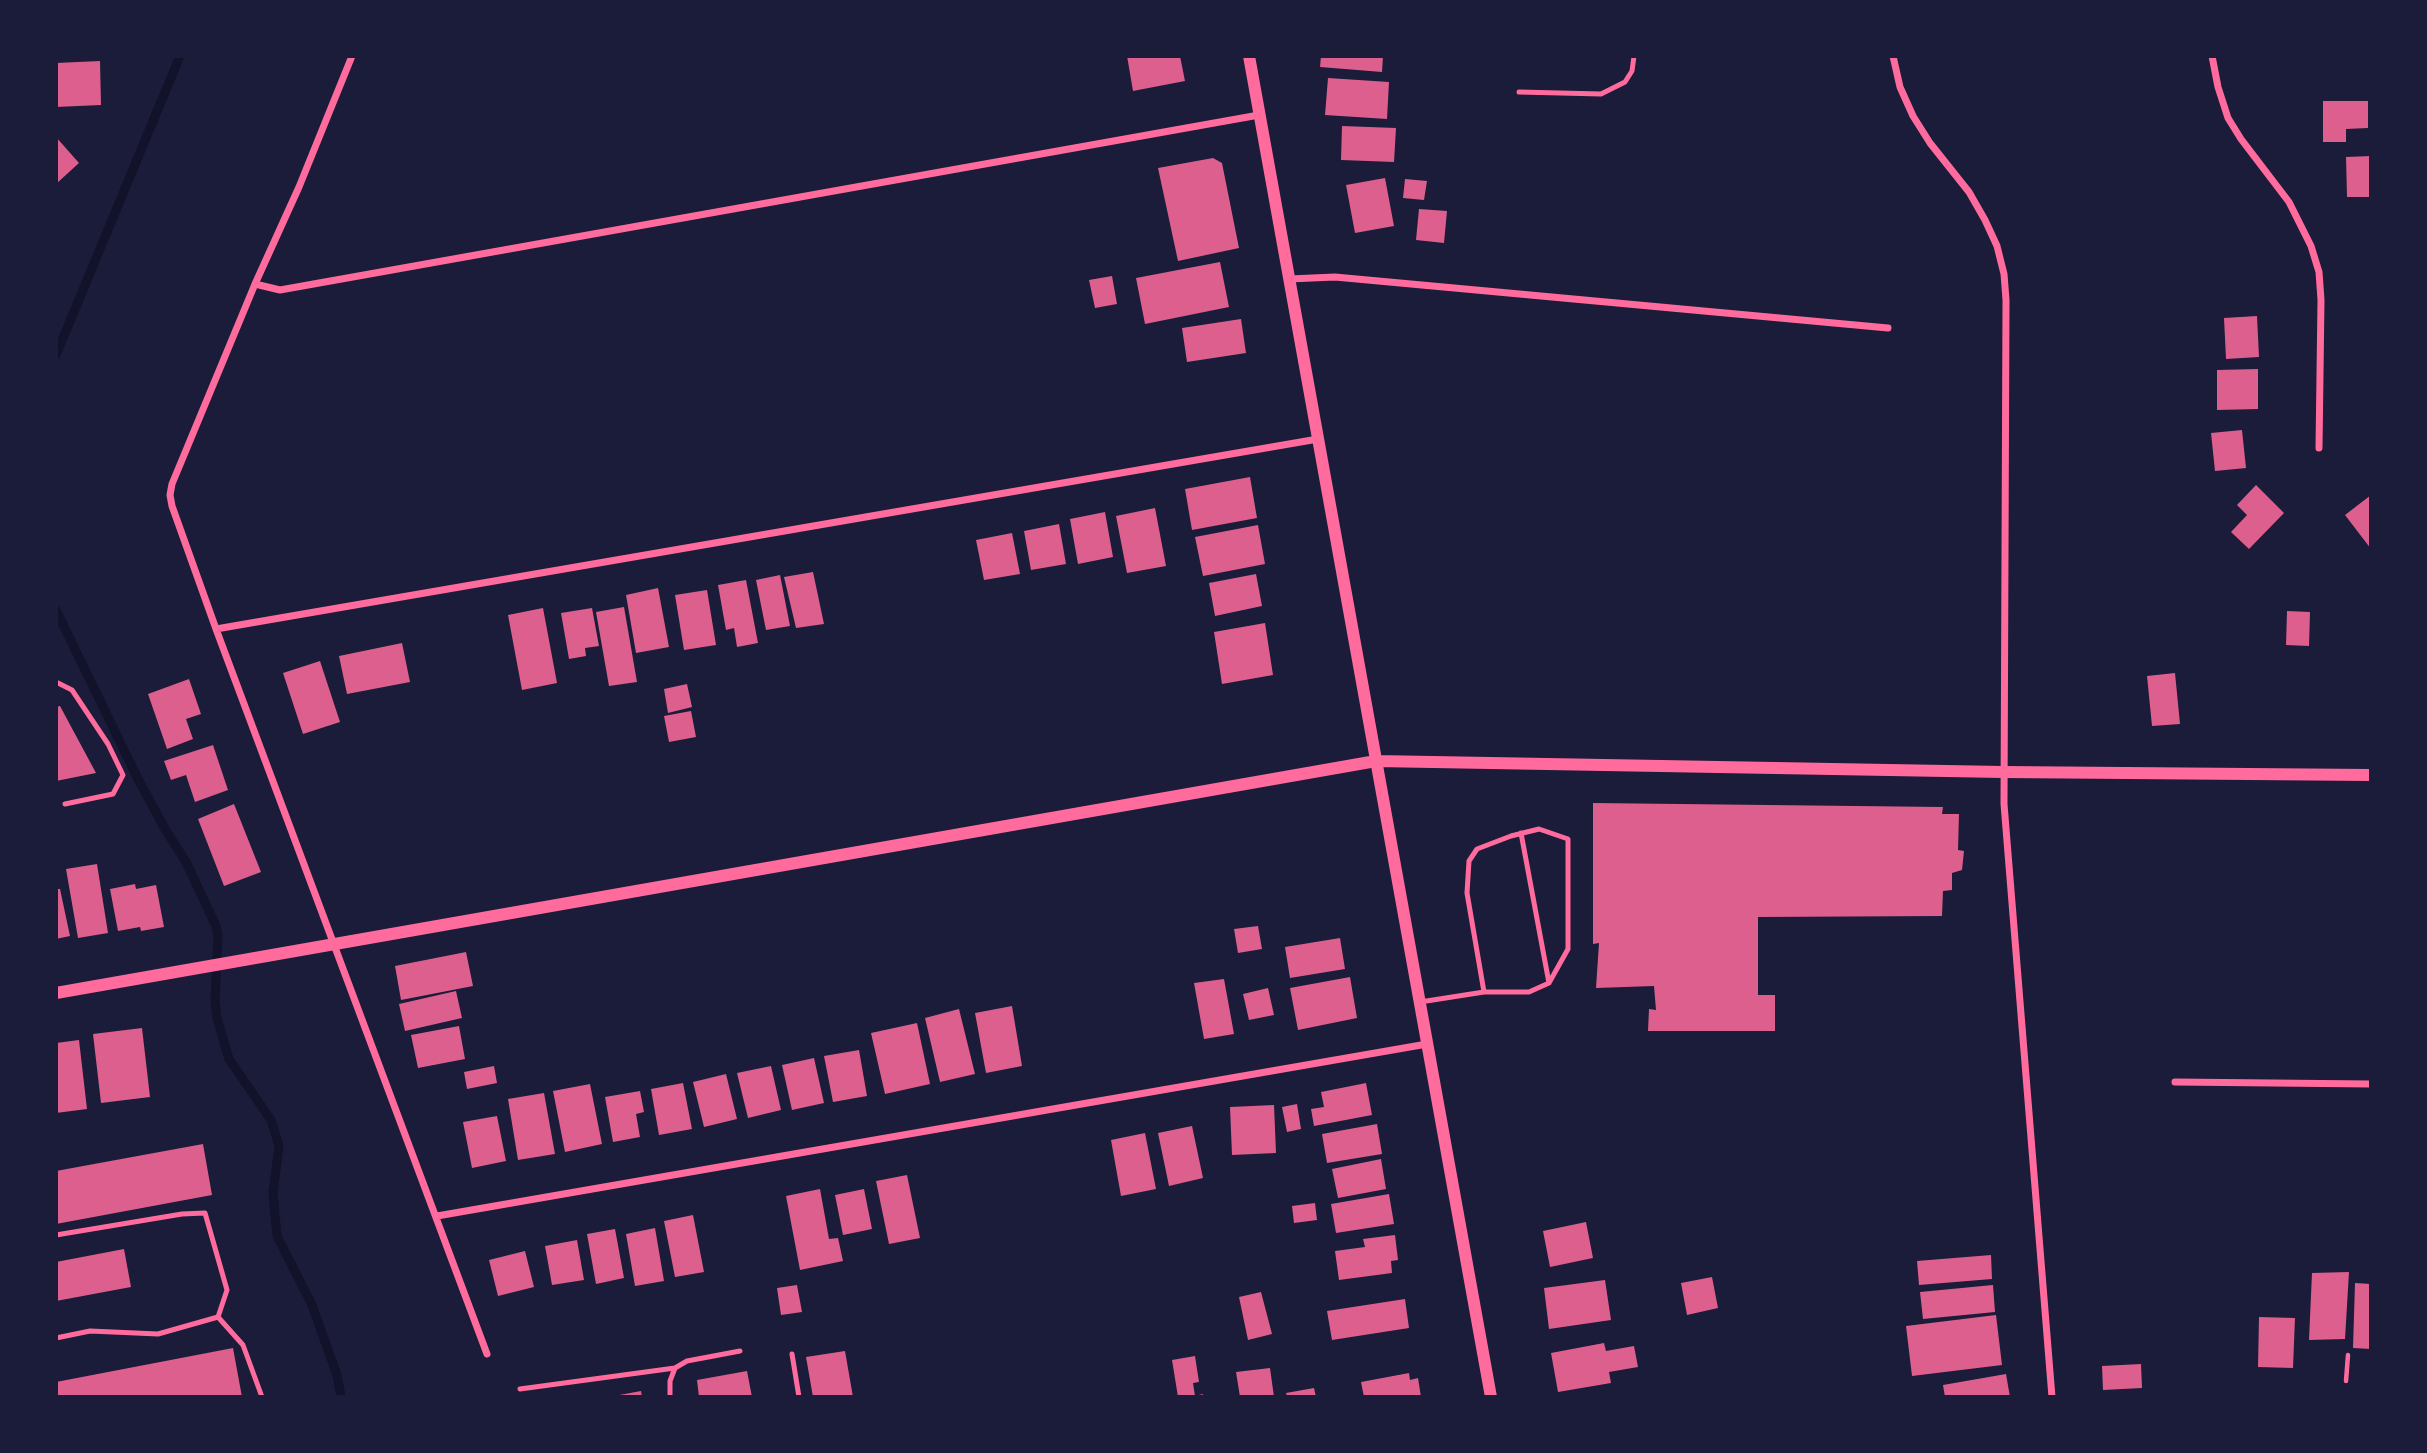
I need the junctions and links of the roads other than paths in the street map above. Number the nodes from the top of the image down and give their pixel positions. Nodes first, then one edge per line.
1 (352, 56) edge
2 (1249, 56) edge
3 (1634, 56) edge
4 (1893, 56) edge
5 (2212, 56) edge
6 (1519, 92) dead end
7 (1259, 115) junction
8 (1289, 279) junction
9 (255, 284) junction
10 (1888, 328) dead end
11 (1318, 439) junction
12 (2319, 448) dead end
13 (216, 629) junction
14 (56, 682) edge
15 (1376, 761) junction
16 (2004, 772) junction
17 (2371, 775) edge
18 (65, 803) dead end
19 (1521, 833) junction
20 (333, 944) junction
21 (1549, 983) junction
22 (1484, 992) junction
23 (56, 993) edge
24 (1420, 1002) junction
25 (1427, 1044) junction
26 (2175, 1083) dead end
27 (2371, 1084) edge
28 (437, 1216) junction
29 (56, 1235) edge
30 (218, 1317) junction
31 (56, 1338) edge
32 (740, 1351) dead end
33 (487, 1354) dead end
34 (792, 1354) dead end
35 (675, 1368) junction
36 (520, 1389) dead end
37 (262, 1397) edge
38 (670, 1397) edge
39 (799, 1397) edge
40 (1491, 1397) edge
41 (2052, 1397) edge

1 - 9 street
2 - 7 street
3 - 6 lane
4 - 16 street
5 - 12 street
7 - 8 street
7 - 9 street
8 - 10 street
8 - 11 street
9 - 13 street
11 - 13 street
11 - 15 street
13 - 20 street
14 - 18 lane
15 - 16 street
15 - 20 street
15 - 24 street
16 - 17 street
16 - 41 street
19 - 21 lane
19 - 21 lane
19 - 22 lane
20 - 23 street
20 - 28 street
21 - 22 lane
22 - 24 lane
24 - 25 street
25 - 28 street
25 - 40 street
26 - 27 street
28 - 33 street
29 - 30 lane
30 - 31 lane
30 - 37 lane
32 - 35 lane
34 - 39 lane
35 - 36 lane
35 - 38 lane

